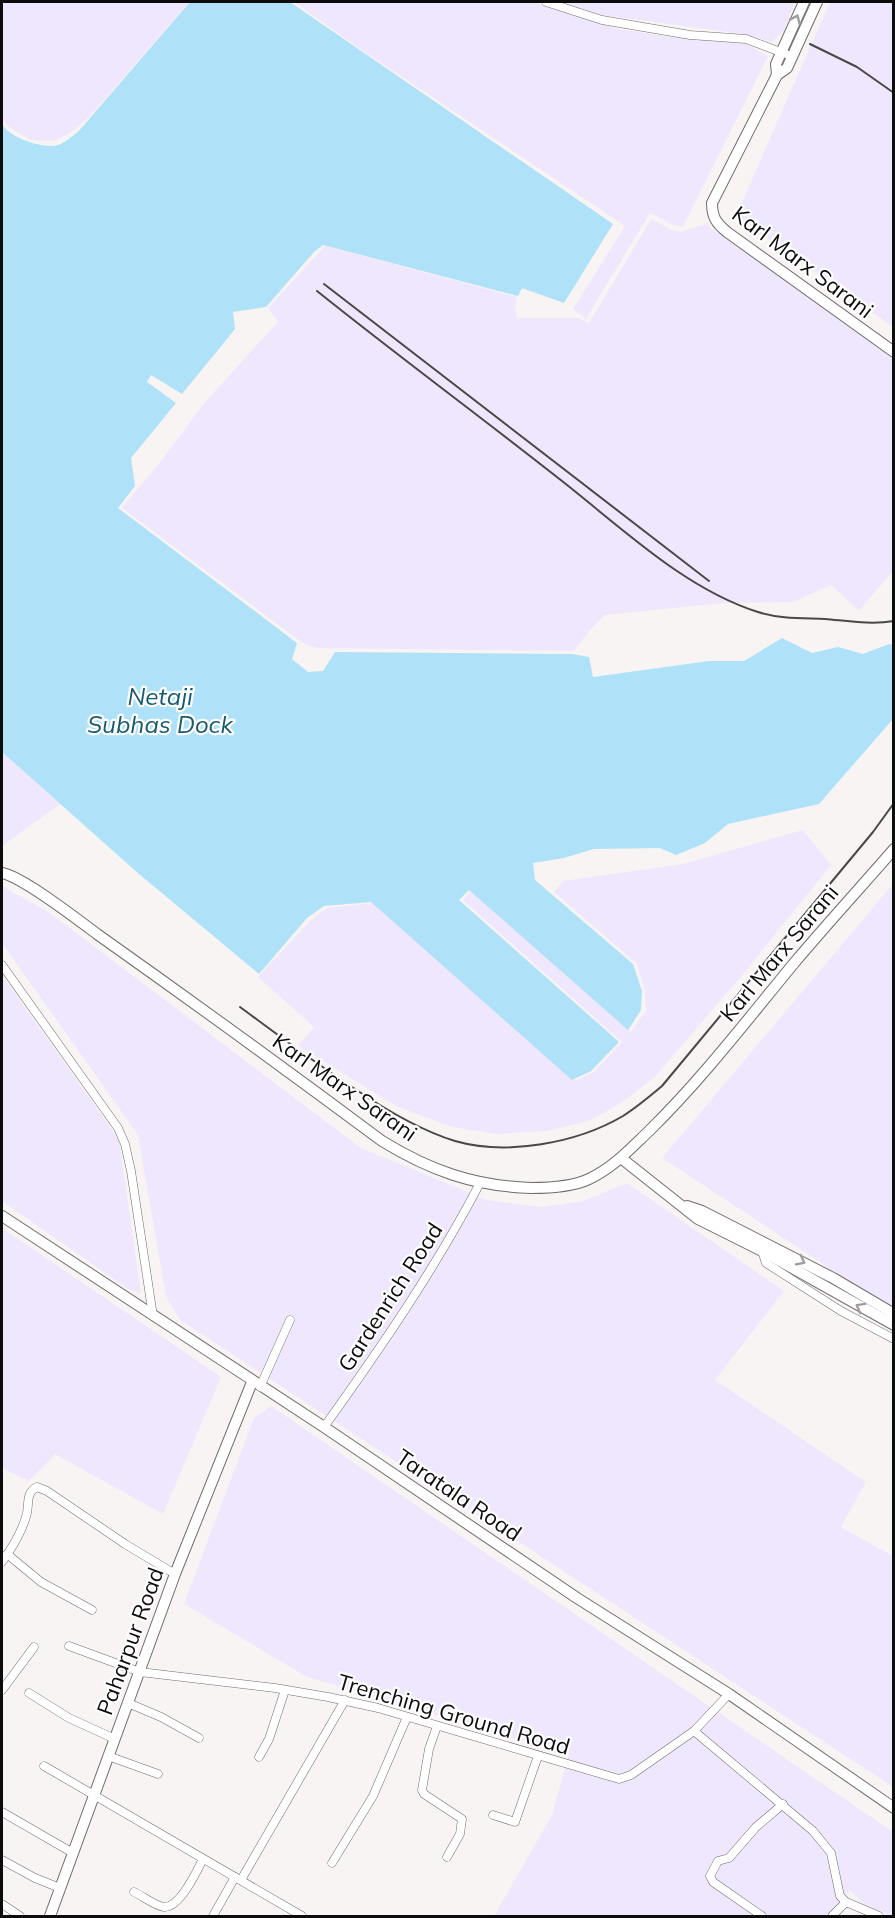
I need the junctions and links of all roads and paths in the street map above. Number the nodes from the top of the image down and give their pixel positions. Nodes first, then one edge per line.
1 (546, 2) edge
2 (804, 2) edge
3 (817, 2) edge
4 (781, 52) junction
5 (792, 56) junction
6 (777, 75) junction
7 (894, 352) edge
8 (894, 849) edge
9 (2, 873) edge
10 (2, 965) edge
11 (621, 1158) junction
12 (480, 1184) junction
13 (2, 1216) edge
14 (765, 1248) junction
15 (894, 1314) edge
16 (153, 1316) junction
17 (290, 1320) dead end
18 (894, 1326) edge
19 (894, 1339) edge
20 (256, 1384) junction
21 (324, 1427) junction
22 (4, 1558) edge
23 (175, 1574) junction
24 (92, 1610) dead end
25 (69, 1646) dead end
26 (34, 1647) dead end
27 (140, 1672) junction
28 (2, 1690) edge
29 (285, 1690) junction
30 (29, 1693) dead end
31 (729, 1694) junction
32 (345, 1700) junction
33 (128, 1703) junction
34 (407, 1717) junction
35 (437, 1726) junction
36 (694, 1731) junction
37 (199, 1738) dead end
38 (115, 1739) junction
39 (108, 1756) junction
40 (538, 1756) junction
41 (259, 1757) dead end
42 (44, 1766) dead end
43 (158, 1774) dead end
44 (93, 1794) junction
45 (783, 1804) junction
46 (894, 1808) edge
47 (2, 1812) edge
48 (493, 1815) dead end
49 (72, 1853) junction
50 (447, 1857) dead end
51 (2, 1860) edge
52 (203, 1860) junction
53 (332, 1863) dead end
54 (238, 1879) junction
55 (60, 1888) junction
56 (134, 1892) dead end
57 (846, 1902) junction
58 (2, 1904) edge
59 (20, 1917) edge
60 (50, 1917) edge
61 (213, 1917) edge
62 (302, 1917) edge
63 (762, 1917) edge
64 (832, 1917) edge
65 (879, 1917) edge

1 - 4 street
4 -> 2 main road
3 - 5 main road, Karl Marx Sarani
4 - 5 street
4 - 6 main road
5 - 6 main road, Karl Marx Sarani
6 - 7 main road, Karl Marx Sarani
8 - 11 main road, Karl Marx Sarani
9 - 12 main road, Karl Marx Sarani
10 - 16 street
11 - 12 main road, Karl Marx Sarani
11 - 14 main road
12 - 21 street, Gardenrich Road
13 - 16 main road, Taratala Road
14 -> 15 main road
18 -> 14 main road
14 - 19 street
16 - 20 main road, Taratala Road
17 - 20 street
20 - 21 main road, Taratala Road
20 - 23 main road, Paharpur Road
21 - 31 main road, Taratala Road
22 - 23 street
22 - 24 street
23 - 27 main road, Paharpur Road
25 - 27 street, Trenching Ground Road
26 - 28 street
27 - 29 street, Trenching Ground Road
27 - 33 main road, Paharpur Road
29 - 32 street, Trenching Ground Road
29 - 41 street
30 - 38 street
31 - 36 street, Trenching Ground Road
31 - 46 main road, Taratala Road
32 - 34 street, Trenching Ground Road
32 - 54 street
33 - 37 street
33 - 38 main road, Paharpur Road
34 - 35 street, Trenching Ground Road
34 - 53 street
35 - 40 street, Trenching Ground Road
35 - 50 street
36 - 40 street, Trenching Ground Road
36 - 45 street
38 - 39 main road, Paharpur Road
39 - 43 street
39 - 44 main road, Paharpur Road
40 - 48 street
42 - 44 street
44 - 49 main road, Paharpur Road
44 - 52 street
45 - 57 street
45 - 63 street
47 - 49 street
49 - 55 main road, Paharpur Road
51 - 55 street
52 - 54 street
52 - 56 street
54 - 61 street
54 - 62 street
55 - 60 main road, Paharpur Road
57 - 64 street
57 - 65 street
58 - 59 street

